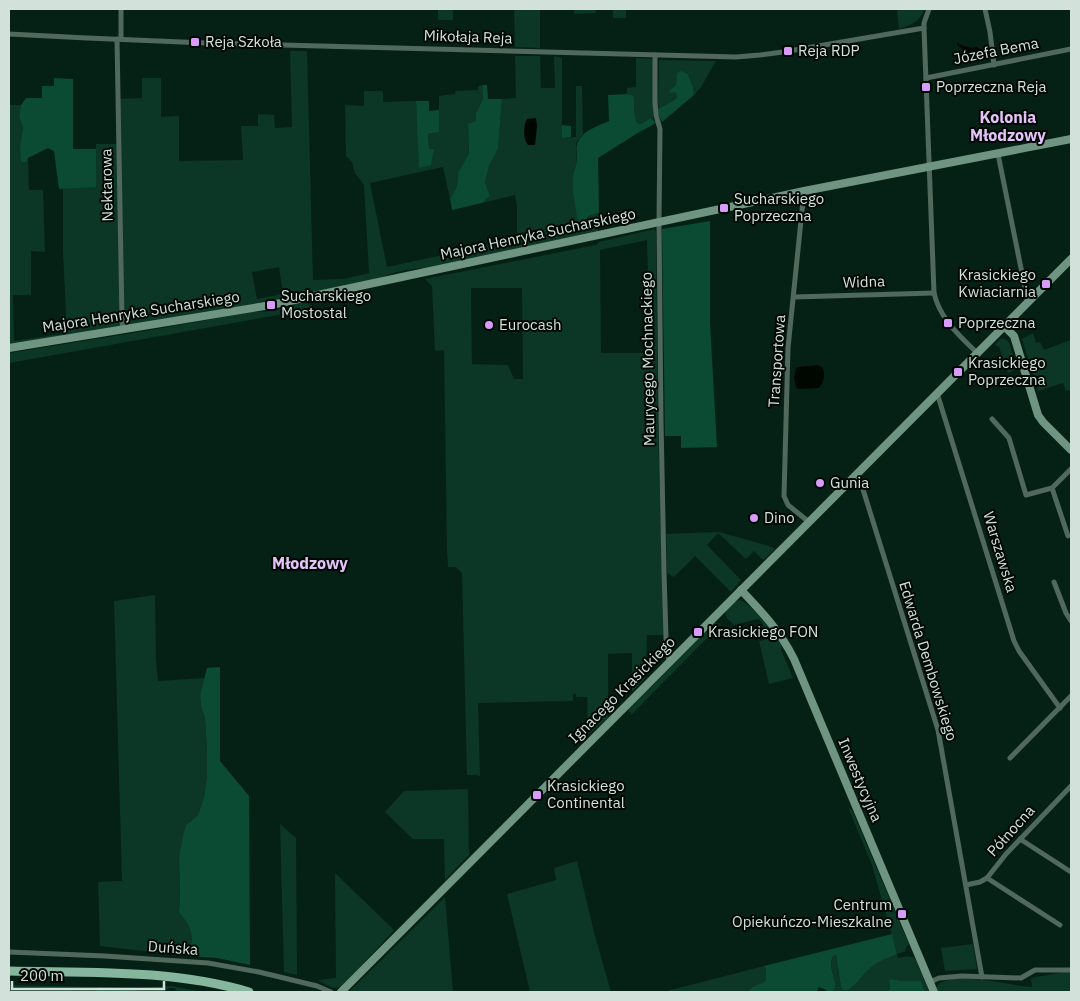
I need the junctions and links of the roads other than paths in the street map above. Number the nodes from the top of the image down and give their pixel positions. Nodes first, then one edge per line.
1 (121, 9) edge
2 (929, 9) edge
3 (985, 9) edge
4 (924, 28) junction
5 (9, 34) edge
6 (119, 39) junction
7 (1071, 49) edge
8 (655, 55) junction
9 (994, 65) junction
10 (926, 78) junction
11 (1071, 139) edge
12 (998, 154) junction
13 (929, 167) junction
14 (804, 191) junction
15 (658, 222) junction
16 (1071, 259) edge
17 (934, 293) junction
18 (794, 297) junction
19 (1028, 302) junction
20 (1004, 326) junction
21 (123, 329) junction
22 (9, 348) edge
23 (977, 353) junction
24 (937, 393) junction
25 (992, 419) dead end
26 (1071, 450) edge
27 (1071, 469) edge
28 (855, 475) junction
29 (1052, 488) junction
30 (808, 522) junction
31 (1068, 536) dead end
32 (1054, 582) dead end
33 (741, 590) junction
34 (1070, 618) edge
35 (669, 662) junction
36 (1071, 696) edge
37 (1060, 708) junction
38 (1010, 758) dead end
39 (1070, 788) edge
40 (1020, 839) junction
41 (1071, 872) edge
42 (987, 878) junction
43 (966, 885) junction
44 (1060, 925) dead end
45 (9, 952) edge
46 (1071, 970) edge
47 (9, 971) edge
48 (982, 977) junction
49 (930, 982) junction
50 (249, 992) edge
51 (331, 992) edge
52 (341, 992) edge
53 (934, 992) edge

1 - 6 street, Nektarowa
2 - 4 street
3 - 9 street
4 - 8 street, Mikołaja Reja
4 - 10 street
5 - 6 street, Mikołaja Reja
6 - 8 street, Mikołaja Reja
6 - 21 street, Nektarowa
7 - 9 street, Józefa Bema
8 - 15 street, Maurycego Mochnackiego
9 - 10 street, Józefa Bema
10 - 13 street
11 - 12 street, Majora Henryka Sucharskiego
12 - 13 street, Majora Henryka Sucharskiego
12 - 19 street
13 - 14 street, Majora Henryka Sucharskiego
13 - 17 street
14 - 15 street, Majora Henryka Sucharskiego
14 - 18 street, Transportowa
15 - 21 street, Majora Henryka Sucharskiego
15 - 35 street, Maurycego Mochnackiego
16 - 19 street, Ignacego Krasickiego
17 - 18 street, Widna
17 - 23 street
18 - 30 street, Transportowa
19 - 20 street, Ignacego Krasickiego
20 - 23 street, Ignacego Krasickiego
20 - 26 street
21 - 22 street, Majora Henryka Sucharskiego
23 - 24 street, Ignacego Krasickiego
24 - 28 street, Ignacego Krasickiego
24 - 37 street, Warszawska
25 - 29 street
27 - 29 street
28 - 30 street, Ignacego Krasickiego
28 - 43 street, Edwarda Dembowskiego
29 - 31 street
30 - 33 street, Ignacego Krasickiego
32 - 34 street
33 - 35 street, Ignacego Krasickiego
33 - 49 street, Inwestycyjna
35 - 52 street, Ignacego Krasickiego
36 - 37 street
37 - 38 street
39 - 40 street, Północna
40 - 41 street
40 - 42 street, Północna
42 - 43 street, Północna
42 - 44 street
43 - 48 street, Edwarda Dembowskiego
45 - 51 street, Duńska
46 - 48 street
47 - 50 main road
48 - 49 street
49 - 53 street, Inwestycyjna

